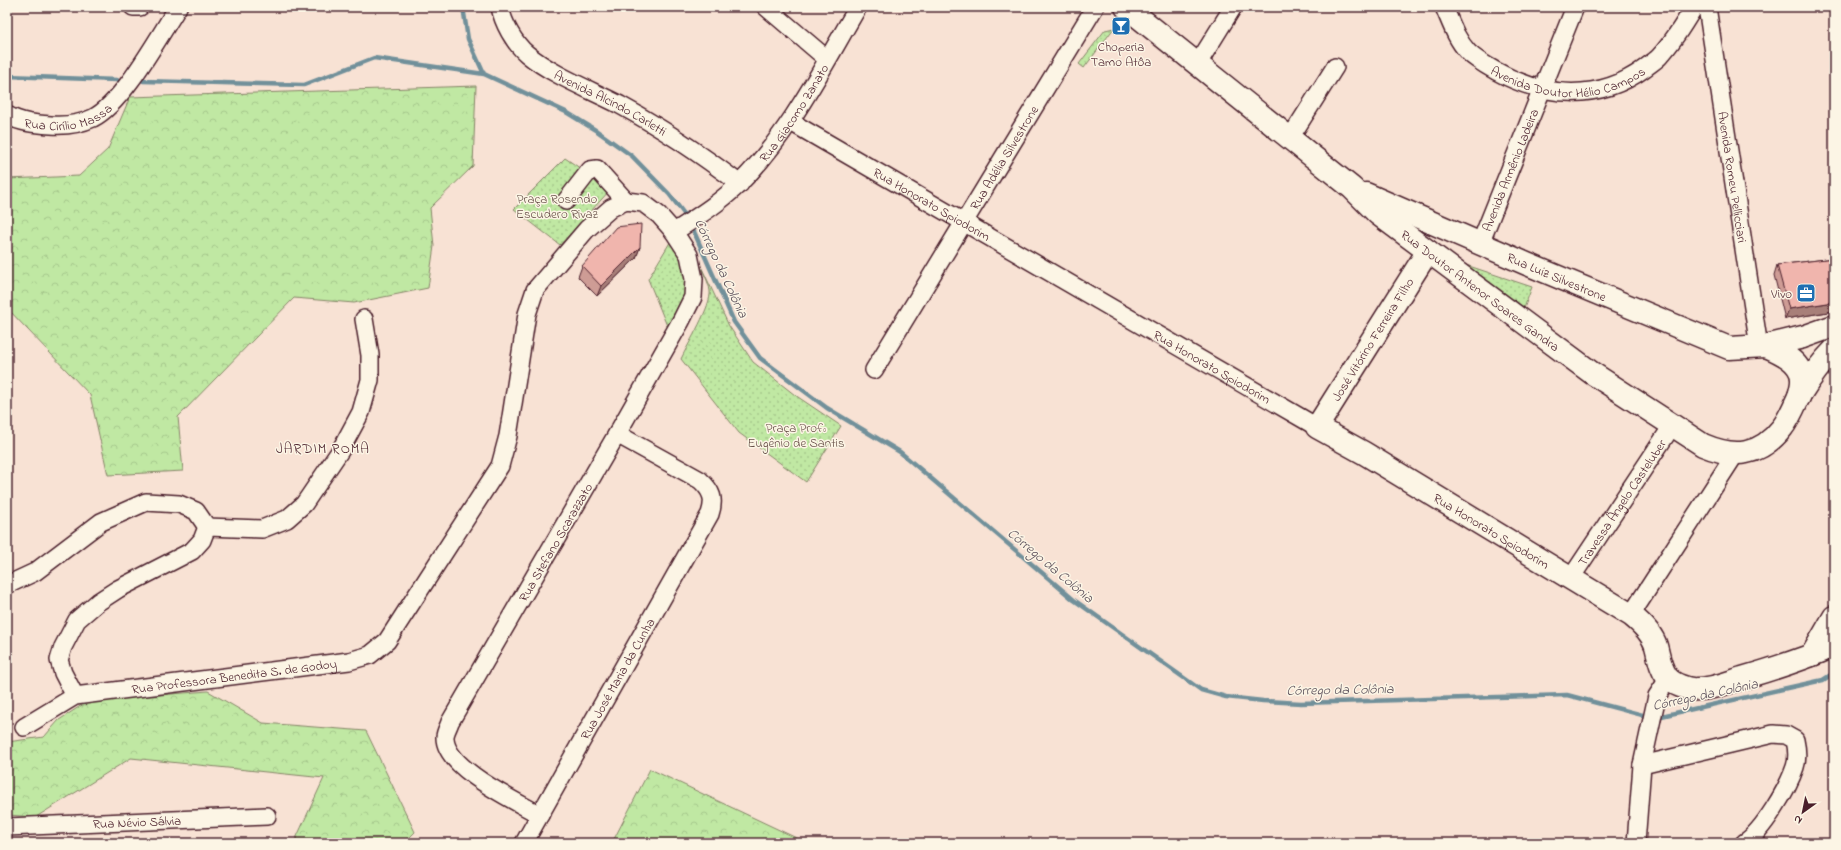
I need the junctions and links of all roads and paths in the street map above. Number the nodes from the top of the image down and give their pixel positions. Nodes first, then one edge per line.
1 (133, 7) edge
2 (140, 7) edge
3 (178, 7) edge
4 (500, 7) edge
5 (766, 7) edge
6 (858, 7) edge
7 (1095, 7) edge
8 (1126, 7) edge
9 (1233, 7) edge
10 (1444, 7) edge
11 (1575, 7) edge
12 (1694, 7) edge
13 (1707, 7) edge
14 (827, 59) junction
15 (1197, 65) junction
16 (1335, 67) dead end
17 (1542, 90) junction
18 (7, 115) edge
19 (791, 122) junction
20 (1290, 138) junction
21 (740, 184) junction
22 (1352, 188) junction
23 (566, 201) dead end
24 (626, 201) junction
25 (964, 222) junction
26 (679, 229) junction
27 (1475, 242) junction
28 (1428, 251) junction
29 (364, 319) dead end
30 (1834, 326) edge
31 (1763, 346) junction
32 (1834, 350) edge
33 (874, 370) dead end
34 (1799, 397) junction
35 (1672, 426) junction
36 (1317, 427) junction
37 (617, 434) junction
38 (1736, 453) junction
39 (207, 527) junction
40 (1571, 578) junction
41 (7, 585) edge
42 (1631, 615) junction
43 (1834, 617) edge
44 (1834, 646) edge
45 (1812, 655) junction
46 (1662, 688) junction
47 (75, 696) junction
48 (24, 727) dead end
49 (1642, 765) junction
50 (540, 815) junction
51 (267, 816) dead end
52 (7, 827) edge
53 (524, 843) edge
54 (1636, 843) edge
55 (1744, 843) edge

1 - 2 street
3 - 18 street, Rua Cirílio Massa
4 - 21 street, Avenida Alcindo Carletti
5 - 14 street
6 - 14 street, Rua Giacomo Zanato
7 - 25 street, Rua Adélia Silvestrone
8 - 15 main road, Rua Doutor Antenor Soares Gandra
9 - 15 street
10 - 17 street, Avenida Doutor Hélio Campos
11 - 17 street, Avenida Armênio Ladeira
12 - 17 street, Avenida Doutor Hélio Campos
13 - 31 street, Avenida Romeu Pellicciari
14 - 19 street, Rua Giacomo Zanato
15 - 20 main road, Rua Doutor Antenor Soares Gandra
16 - 20 street
17 - 27 street, Avenida Armênio Ladeira
19 - 21 street, Rua Giacomo Zanato
19 - 25 street, Rua Honorato Spiodorim
20 - 22 main road, Rua Doutor Antenor Soares Gandra
21 - 26 street, Rua Giacomo Zanato
22 - 27 main road, Rua Luiz Silvestrone
22 - 28 main road, Rua Doutor Antenor Soares Gandra
23 - 24 street
24 - 26 street, Rua Stefano Scarazzato
24 - 47 street, Rua Professora Benedita S. de Godoy
25 - 33 street, Rua Adélia Silvestrone
25 - 36 street, Rua Honorato Spiodorim
26 - 37 street, Rua Stefano Scarazzato
27 - 28 main road, José Vitórino Ferreira Filho
27 - 31 main road, Rua Luiz Silvestrone
28 - 35 main road, Rua Doutor Antenor Soares Gandra
28 - 36 main road, José Vitórino Ferreira Filho
29 - 39 street
30 - 31 main road
31 - 34 main road
32 - 34 main road, Rua Doutor Antenor Soares Gandra
34 - 38 main road, Rua Doutor Antenor Soares Gandra
35 - 38 main road, Rua Doutor Antenor Soares Gandra
35 - 40 street, Travessa Ângelo Casteluber
36 - 40 main road, Rua Honorato Spiodorim
37 - 50 street, Rua Stefano Scarazzato
37 - 50 street, Rua José Maria da Cunha
38 - 42 street
39 - 41 street
39 - 47 street
40 - 42 main road, Rua Honorato Spiodorim
42 - 46 main road, Rua Honorato Spiodorim
43 - 45 main road
44 - 45 main road
45 - 46 main road
46 - 49 street
47 - 48 street, Rua Professora Benedita S. de Godoy
49 - 54 street
49 - 55 street
50 - 53 street, Rua José Maria da Cunha
51 - 52 street, Rua Névio Sálvia

